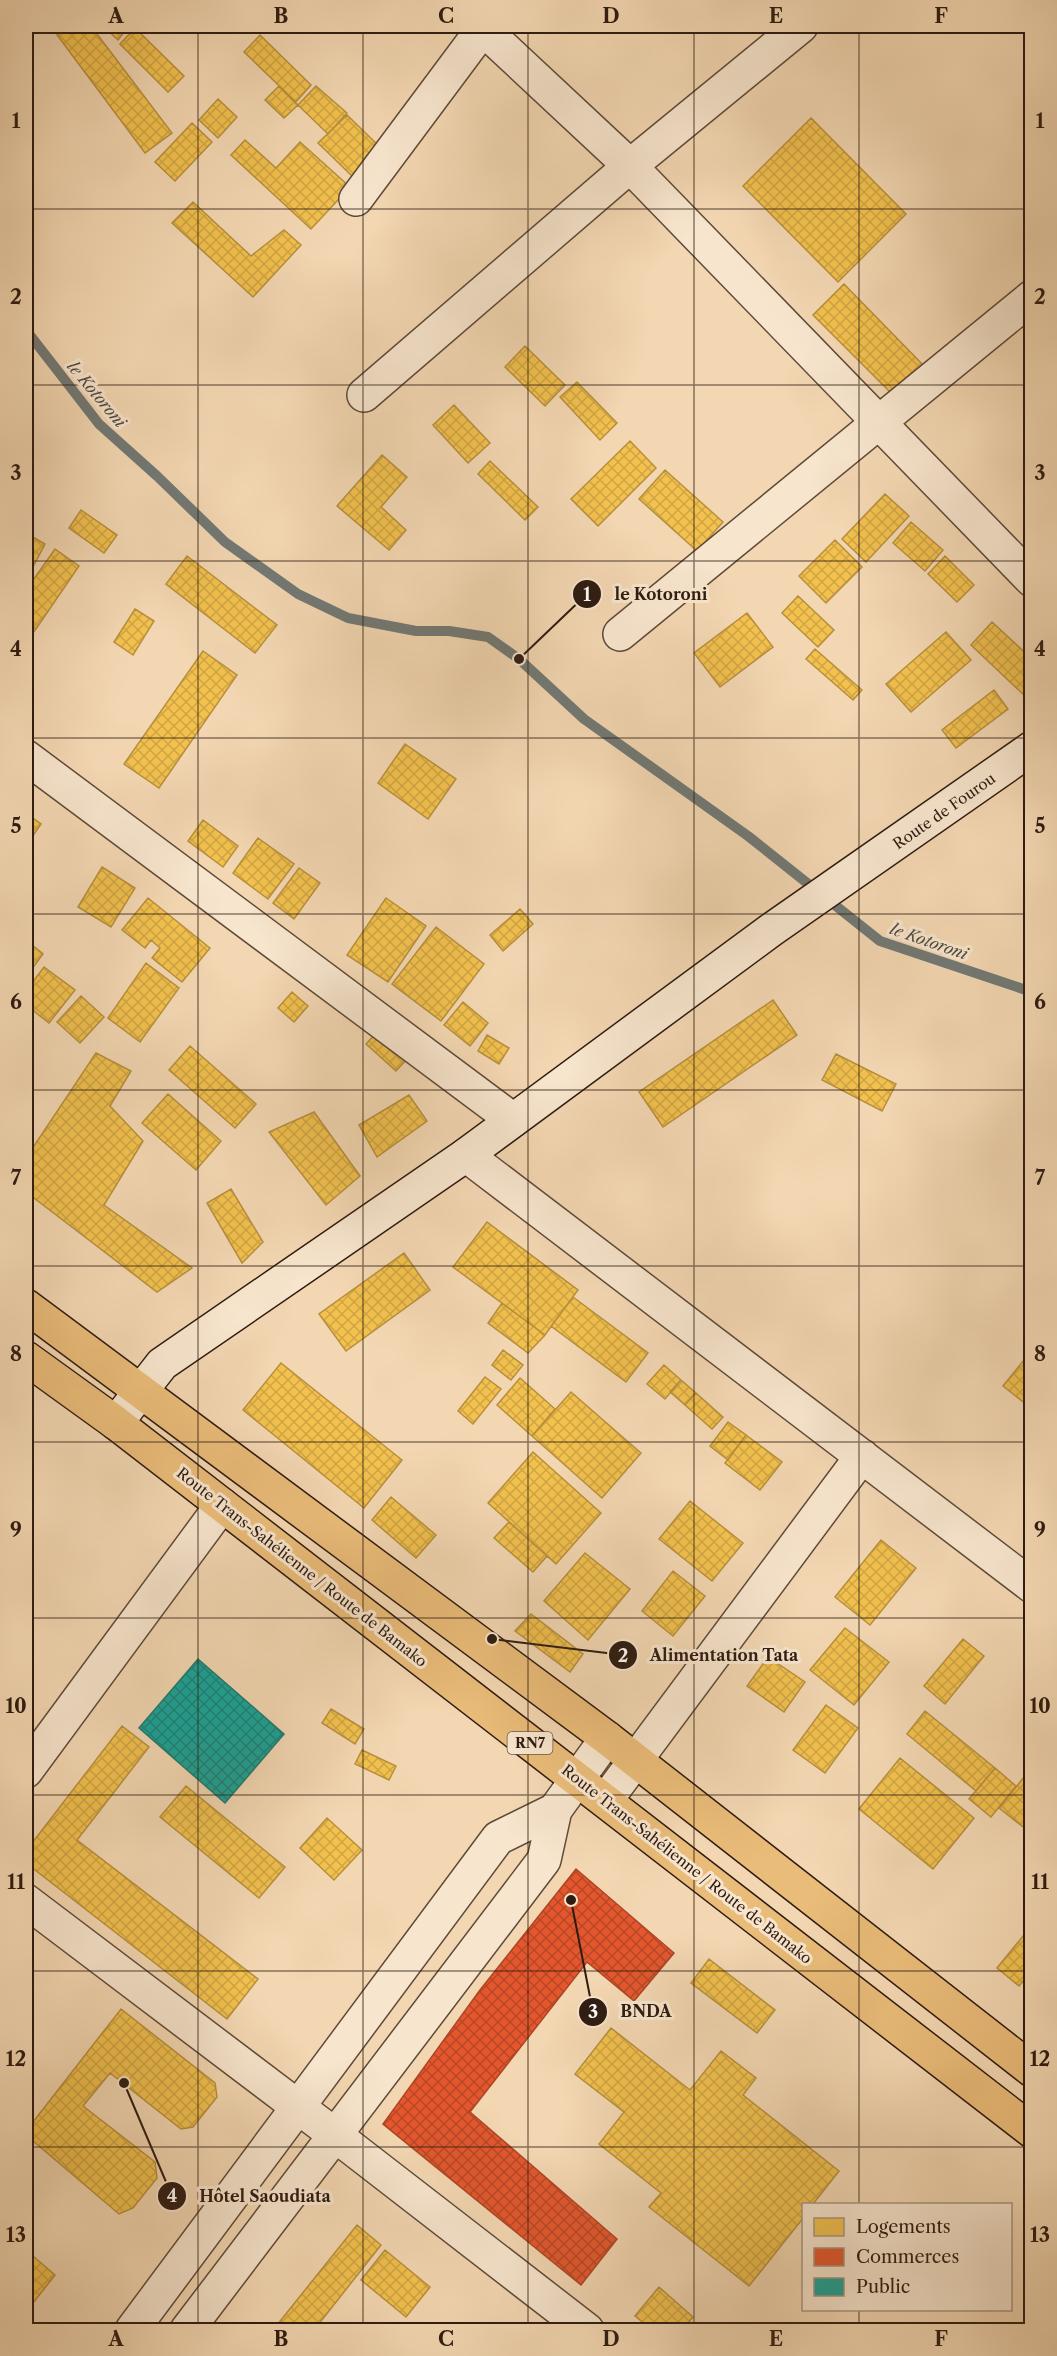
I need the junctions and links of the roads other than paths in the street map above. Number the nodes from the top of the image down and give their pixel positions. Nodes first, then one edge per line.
1 (483, 26) edge
2 (801, 26) edge
3 (630, 166) junction
4 (356, 200) dead end
5 (1032, 297) edge
6 (364, 395) dead end
7 (879, 421) junction
8 (1032, 580) edge
9 (620, 634) dead end
10 (1032, 748) edge
11 (26, 757) edge
12 (513, 1120) junction
13 (466, 1155) junction
14 (26, 1306) edge
15 (26, 1358) edge
16 (140, 1391) junction
17 (116, 1423) junction
18 (862, 1456) junction
19 (222, 1505) junction
20 (1032, 1586) edge
21 (607, 1738) junction
22 (637, 1761) junction
23 (26, 1771) edge
24 (577, 1780) junction
25 (606, 1800) junction
26 (555, 1810) junction
27 (26, 1900) edge
28 (1032, 2070) edge
29 (298, 2107) junction
30 (1032, 2131) edge
31 (335, 2135) junction
32 (132, 2331) edge
33 (187, 2331) edge
34 (587, 2331) edge

1 - 3 street
1 - 4 street
2 - 3 street
3 - 6 street
3 - 7 street
5 - 7 street
7 - 8 street
7 - 9 street
10 - 12 street, Route de Fourou
11 - 12 street
12 - 13 street, Route de Fourou
13 - 16 street, Route de Fourou
13 - 18 street
14 - 16 highway
15 - 17 highway, Route Trans-Sahélienne / Route de Bamako / RN7
16 - 17 street, Route de Fourou
16 - 21 highway
17 - 19 highway, Route Trans-Sahélienne / Route de Bamako / RN7
18 - 20 street
18 - 22 street
19 - 23 street
19 - 24 highway, Route Trans-Sahélienne / Route de Bamako / RN7
21 - 22 highway
21 - 24 street
22 - 25 street
22 - 28 highway
24 - 25 highway, Route Trans-Sahélienne / Route de Bamako / RN7
24 - 26 street
25 - 30 highway, Route Trans-Sahélienne / Route de Bamako / RN7
26 - 29 street
26 - 31 street
27 - 29 street
29 - 31 street
29 - 32 street
31 - 33 street
31 - 34 street

